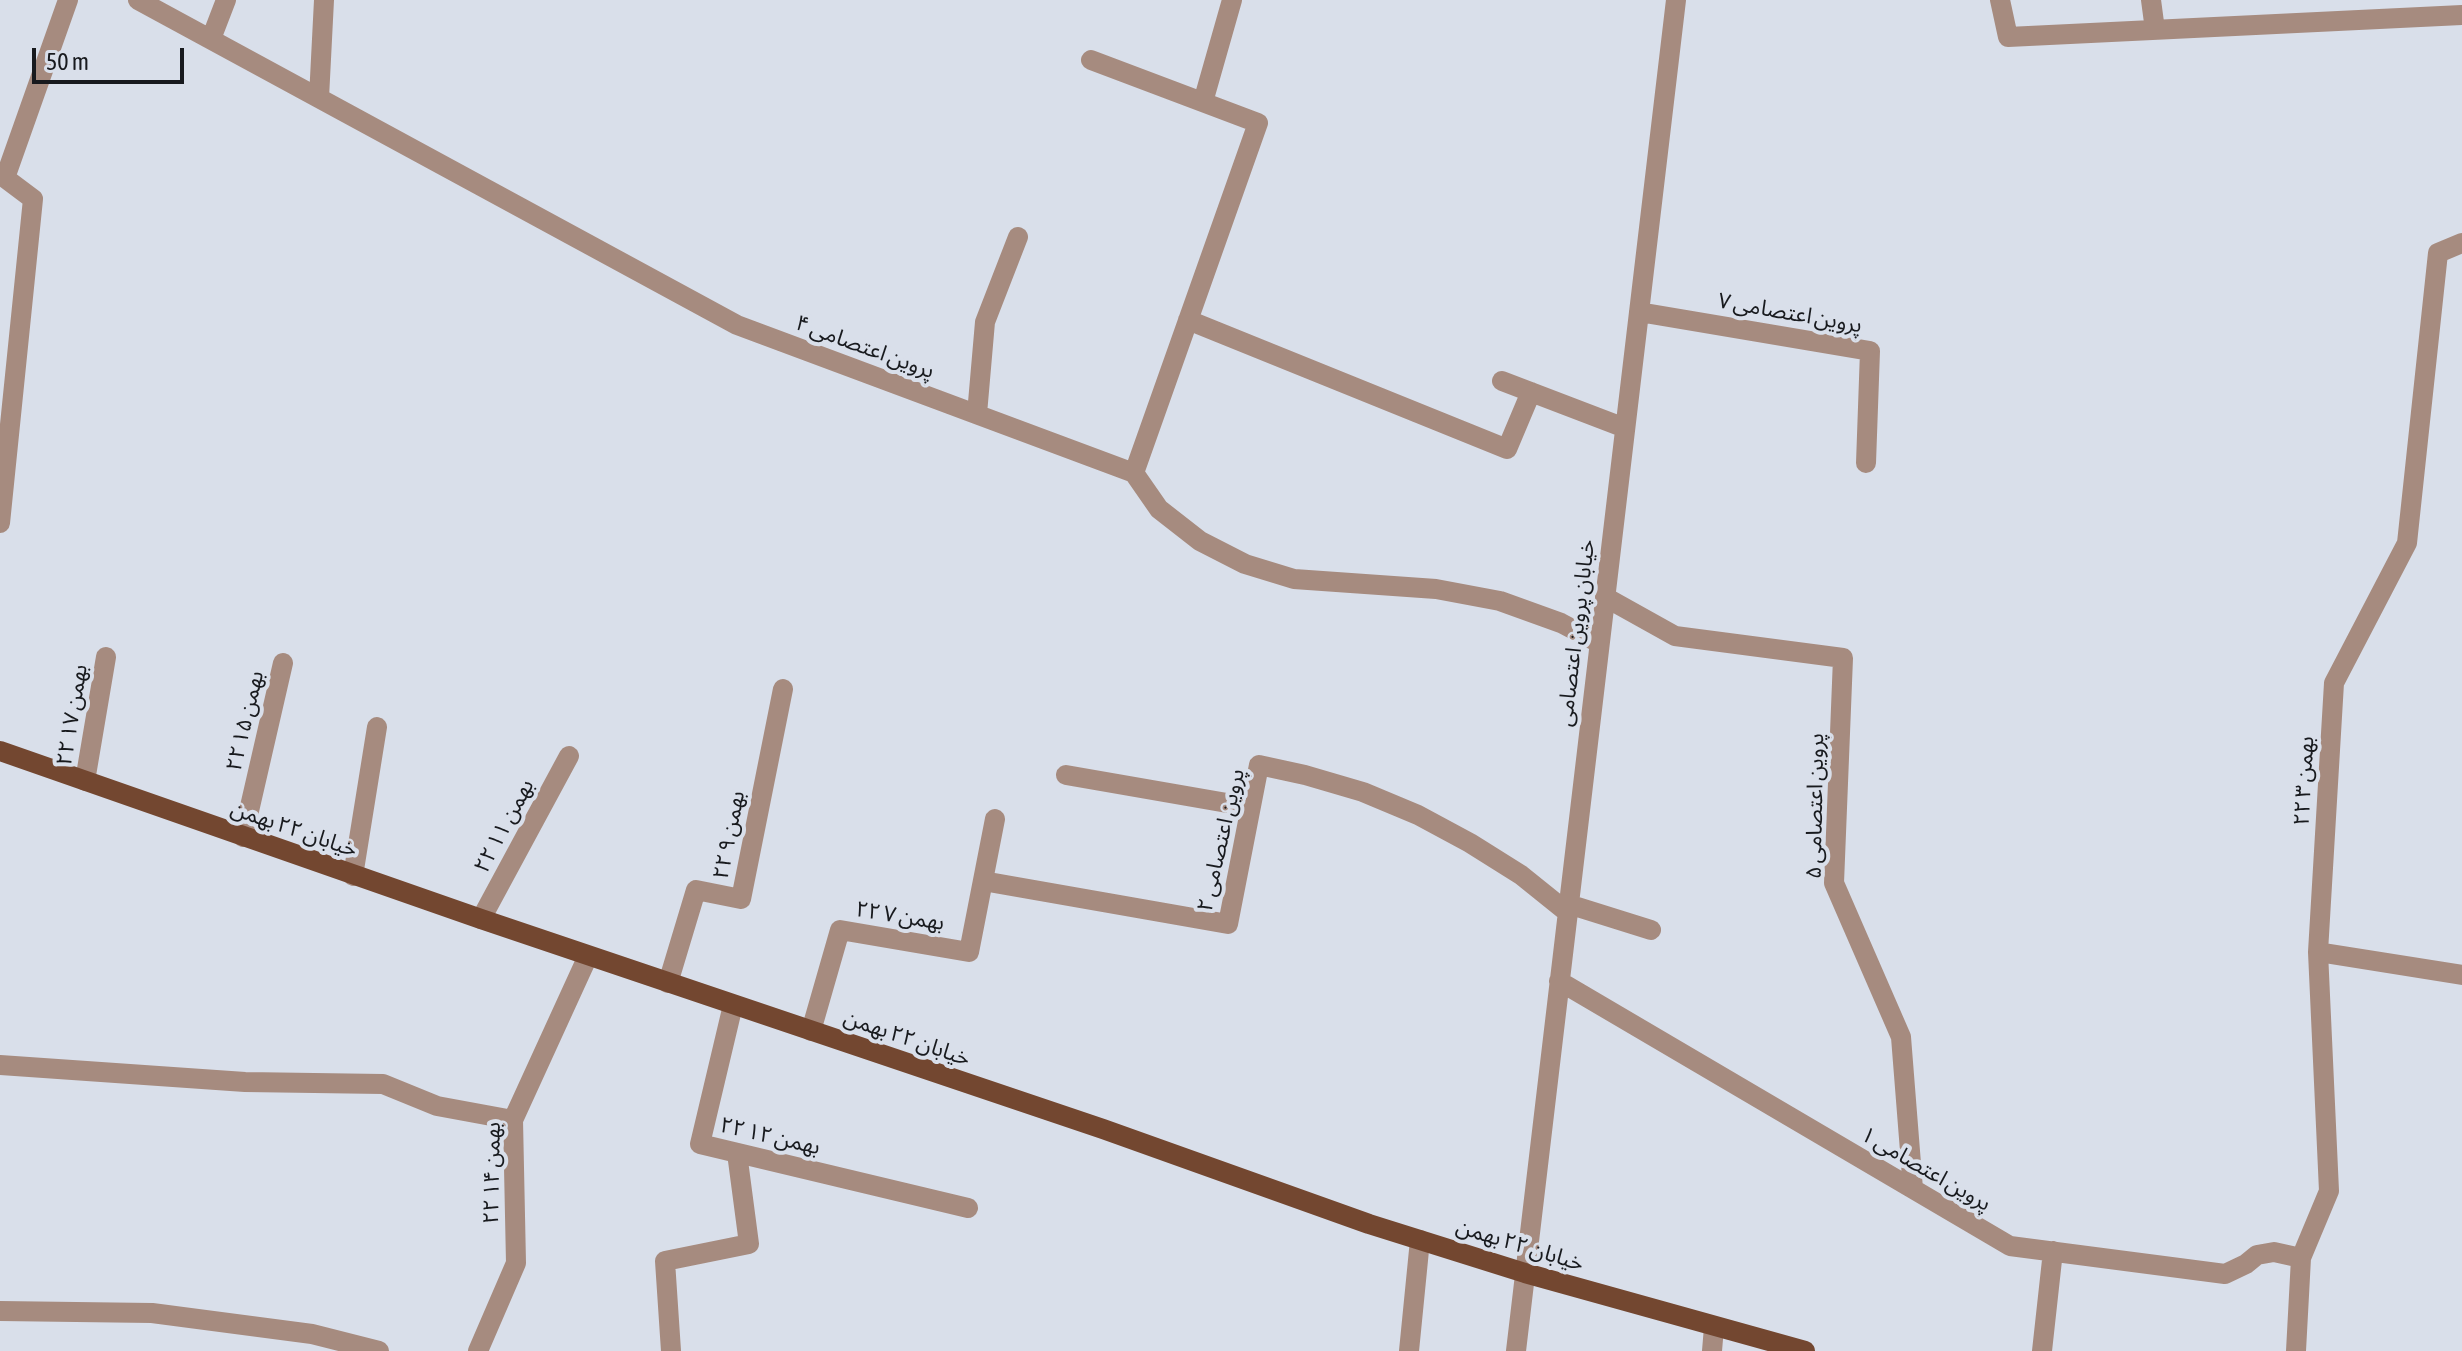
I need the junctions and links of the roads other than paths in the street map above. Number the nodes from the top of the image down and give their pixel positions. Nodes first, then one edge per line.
1 (68, 0) edge
2 (138, 0) edge
3 (226, 0) edge
4 (324, 0) edge
5 (1232, 0) edge
6 (1676, 0) edge
7 (2000, 0) edge
8 (2151, 0) edge
9 (2462, 15) edge
10 (2155, 30) junction
11 (211, 39) junction
12 (1091, 60) dead end
13 (319, 98) junction
14 (1203, 102) junction
15 (3, 178) edge
16 (1018, 237) dead end
17 (2462, 243) edge
18 (1639, 312) junction
19 (1188, 320) junction
20 (1502, 381) dead end
21 (1531, 392) junction
22 (977, 414) junction
23 (1625, 428) junction
24 (1866, 463) dead end
25 (1134, 473) junction
26 (1, 512) edge
27 (1605, 597) junction
28 (1599, 643) junction
29 (106, 657) dead end
30 (283, 663) dead end
31 (783, 689) dead end
32 (377, 727) dead end
33 (0, 751) edge
34 (569, 756) dead end
35 (1066, 775) dead end
36 (85, 781) junction
37 (1250, 807) junction
38 (995, 819) dead end
39 (243, 837) junction
40 (353, 876) junction
41 (983, 881) junction
42 (1568, 908) junction
43 (481, 919) junction
44 (1651, 930) dead end
45 (2318, 952) junction
46 (588, 956) junction
47 (2462, 975) edge
48 (1559, 981) junction
49 (668, 983) junction
50 (733, 1005) junction
51 (811, 1031) junction
52 (0, 1065) edge
53 (513, 1120) junction
54 (737, 1153) junction
55 (1913, 1189) junction
56 (968, 1208) dead end
57 (1420, 1240) junction
58 (2053, 1251) junction
59 (2301, 1258) junction
60 (1525, 1273) junction
61 (0, 1311) edge
62 (1714, 1327) junction
63 (379, 1351) edge
64 (478, 1351) edge
65 (671, 1351) edge
66 (1409, 1351) edge
67 (1516, 1351) edge
68 (1712, 1351) edge
69 (1805, 1351) edge
70 (2042, 1351) edge
71 (2296, 1351) edge

1 - 15 street
2 - 11 street, پروین اعتصامی ۴
3 - 11 street
4 - 13 street
5 - 14 street
6 - 18 street, خیابان پروین اعتصامی
7 - 10 street
8 - 10 street
9 - 10 street
11 - 13 street, پروین اعتصامی ۴
12 - 14 street
13 - 22 street, پروین اعتصامی ۴
14 - 19 street
15 - 26 street
16 - 22 street
17 - 45 street, ۲۲ بهمن ۳
18 - 23 street, خیابان پروین اعتصامی
18 - 24 street, پروین اعتصامی ۷
19 - 21 street
19 - 25 street
20 - 21 street
21 - 23 street
22 - 25 street, پروین اعتصامی ۴
23 - 27 street, خیابان پروین اعتصامی
25 - 28 street
27 - 28 street, خیابان پروین اعتصامی
27 - 55 street, پروین اعتصامی ۵
28 - 42 street, خیابان پروین اعتصامی
29 - 36 street, ۲۲ بهمن ۱۷
30 - 39 street, ۲۲ بهمن ۱۵
31 - 49 street, ۲۲ بهمن ۹
32 - 40 street
33 - 36 main road, خیابان ۲۲ بهمن
34 - 43 street, ۲۲ بهمن ۱۱
35 - 37 street
36 - 39 main road, خیابان ۲۲ بهمن
37 - 41 street, پروین اعتصامی ۲
37 - 42 street, پروین اعتصامی ۲
38 - 41 street, ۲۲ بهمن ۷
39 - 40 main road, خیابان ۲۲ بهمن
40 - 43 main road, خیابان ۲۲ بهمن
41 - 51 street, ۲۲ بهمن ۷
42 - 44 street
42 - 48 street, خیابان پروین اعتصامی
43 - 46 main road, خیابان ۲۲ بهمن
45 - 47 street
45 - 59 street, ۲۲ بهمن ۳
46 - 49 main road, خیابان ۲۲ بهمن
46 - 53 street, ۲۲ بهمن ۱۴
48 - 55 street, پروین اعتصامی ۱
48 - 60 street, خیابان پروین اعتصامی
49 - 50 main road, خیابان ۲۲ بهمن
50 - 51 main road, خیابان ۲۲ بهمن
50 - 54 street, ۲۲ بهمن ۱۲
51 - 57 main road, خیابان ۲۲ بهمن
52 - 53 street
53 - 64 street, ۲۲ بهمن ۱۴
54 - 56 street, ۲۲ بهمن ۱۲
54 - 65 street
55 - 58 street, پروین اعتصامی ۱
57 - 60 main road, خیابان ۲۲ بهمن
57 - 66 street
58 - 59 street, پروین اعتصامی ۱
58 - 70 street
59 - 71 street, ۲۲ بهمن ۳
60 - 62 main road, خیابان ۲۲ بهمن
60 - 67 street, خیابان پروین اعتصامی
61 - 63 street
62 - 68 street
62 - 69 main road, خیابان ۲۲ بهمن

